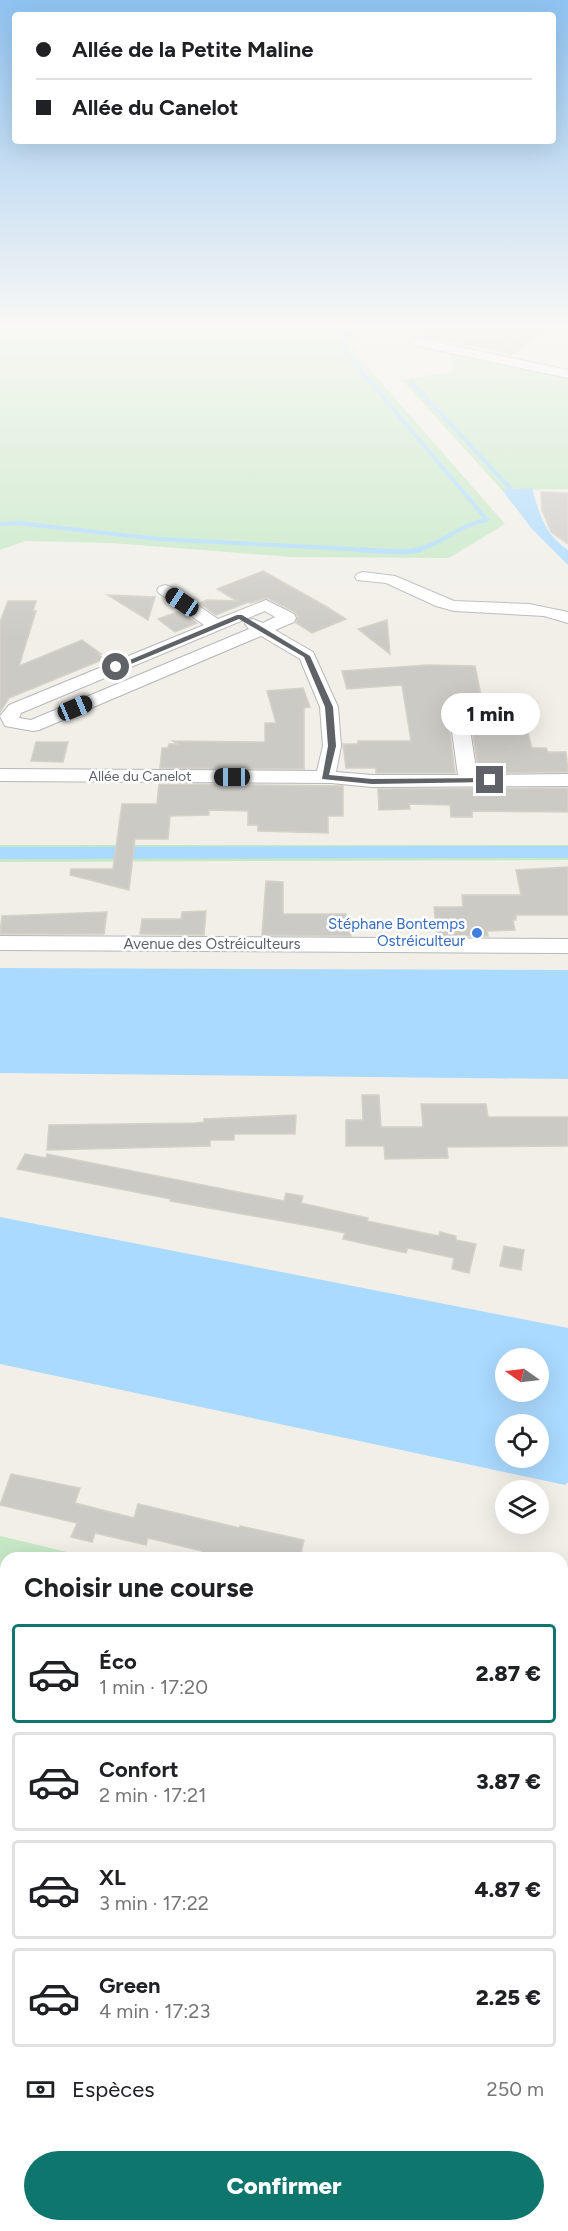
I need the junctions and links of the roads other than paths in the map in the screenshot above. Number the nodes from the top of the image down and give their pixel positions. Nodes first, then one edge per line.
1 (363, 577) dead end
2 (165, 590) dead end
3 (240, 616) junction
4 (568, 618) edge
5 (217, 626) junction
6 (262, 629) junction
7 (458, 710) dead end
8 (6, 724) edge
9 (0, 775) edge
10 (325, 777) junction
11 (468, 780) junction
12 (568, 780) edge
13 (0, 943) edge
14 (568, 946) edge

1 - 4 street
2 - 5 street
3 - 5 street
3 - 6 street
3 - 6 street
5 - 8 street
6 - 8 street
6 - 10 street
7 - 11 street
9 - 10 street, Allée du Canelot
10 - 11 street, Allée du Canelot
11 - 12 street, Allée du Canelot
13 - 14 street, Avenue des Ostréiculteurs

